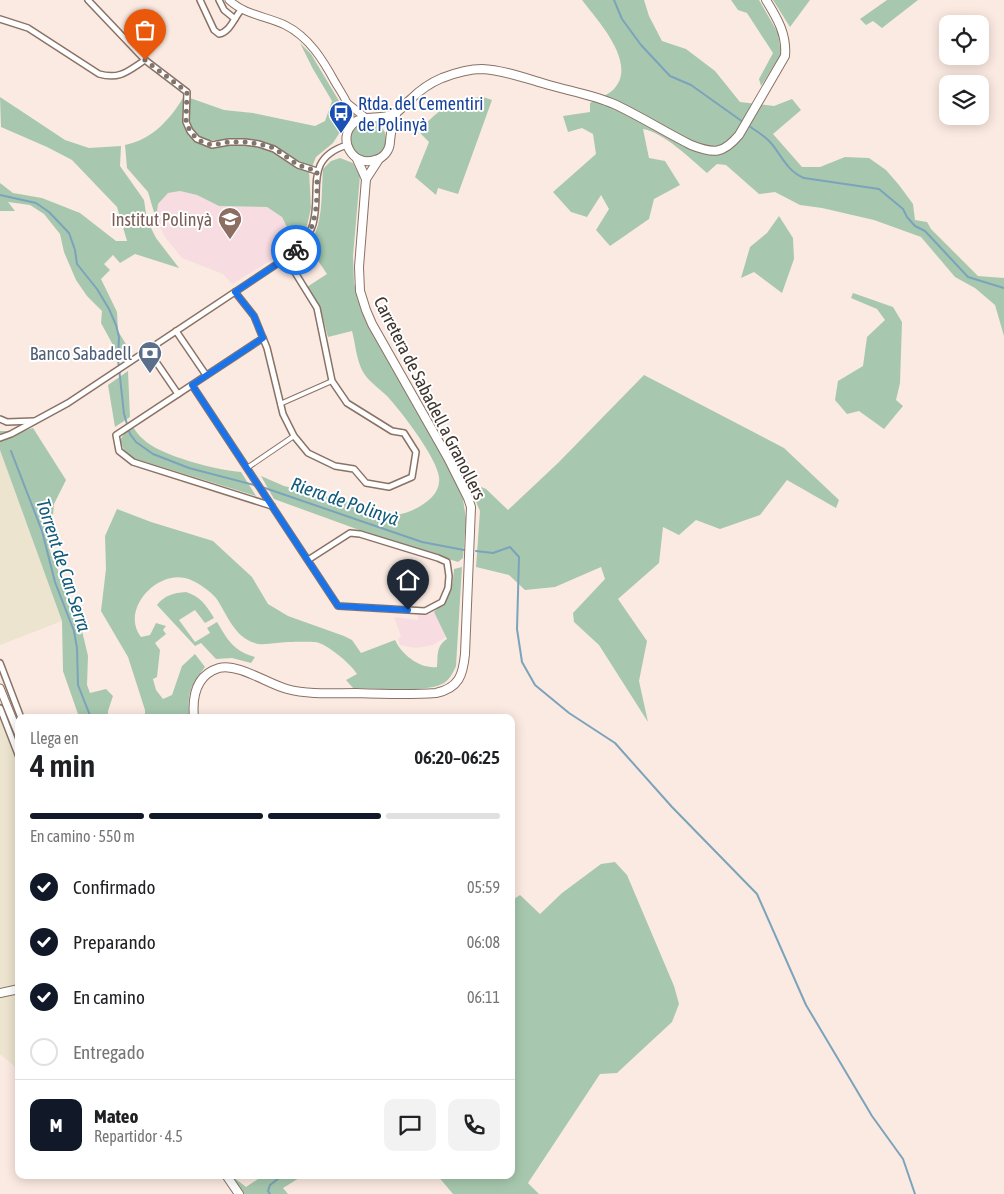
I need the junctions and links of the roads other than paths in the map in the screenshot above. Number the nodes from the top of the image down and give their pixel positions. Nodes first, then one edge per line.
1 (88, 0) edge
2 (200, 0) edge
3 (219, 0) edge
4 (229, 0) edge
5 (766, 0) edge
6 (241, 10) junction
7 (0, 19) edge
8 (235, 19) junction
9 (145, 60) junction
10 (347, 102) junction
11 (397, 112) junction
12 (366, 118) junction
13 (376, 119) junction
14 (352, 125) junction
15 (390, 135) junction
16 (347, 146) junction
17 (358, 159) junction
18 (379, 159) junction
19 (317, 171) junction
20 (366, 179) junction
21 (286, 258) junction
22 (235, 292) junction
23 (176, 331) junction
24 (263, 338) junction
25 (148, 350) junction
26 (206, 375) junction
27 (332, 381) junction
28 (192, 385) junction
29 (178, 394) junction
30 (280, 404) junction
31 (0, 420) edge
32 (36, 421) junction
33 (294, 436) junction
34 (0, 438) edge
35 (248, 468) junction
36 (272, 506) junction
37 (308, 560) junction
38 (0, 663) edge
39 (0, 688) edge
40 (0, 708) edge
41 (19, 714) edge
42 (194, 714) edge
43 (15, 726) edge
44 (15, 747) edge
45 (15, 990) edge
46 (0, 993) edge
47 (229, 1179) edge
48 (239, 1194) edge

1 - 9 street
2 - 8 street
3 - 8 street
4 - 6 street
5 - 11 main road
6 - 8 street
6 - 10 street
7 - 9 street
9 - 19 street
10 - 12 street
10 - 14 street
11 - 13 main road
11 - 15 main road
12 - 13 main road
12 - 14 main road
13 - 15 main road
14 - 16 main road
15 - 18 main road
16 - 17 main road
16 - 19 street
17 - 18 main road
17 - 20 main road, Carretera de Sabadell a Granollers
18 - 20 main road, Carretera de Sabadell a Granollers
19 - 21 street
20 - 42 main road, Carretera de Sabadell a Granollers
21 - 22 street
21 - 27 street
22 - 23 street
22 - 24 street
23 - 25 street
23 - 26 street
24 - 26 street
24 - 30 street
25 - 29 street
25 - 32 street
26 - 28 street
27 - 30 street
27 - 33 street
28 - 29 street
28 - 35 street
29 - 36 street
30 - 33 street
31 - 32 street
32 - 34 street
33 - 35 street
35 - 36 street
36 - 37 street
37 - 37 street
38 - 41 street
39 - 43 street
40 - 44 street
45 - 46 main road
47 - 48 main road

